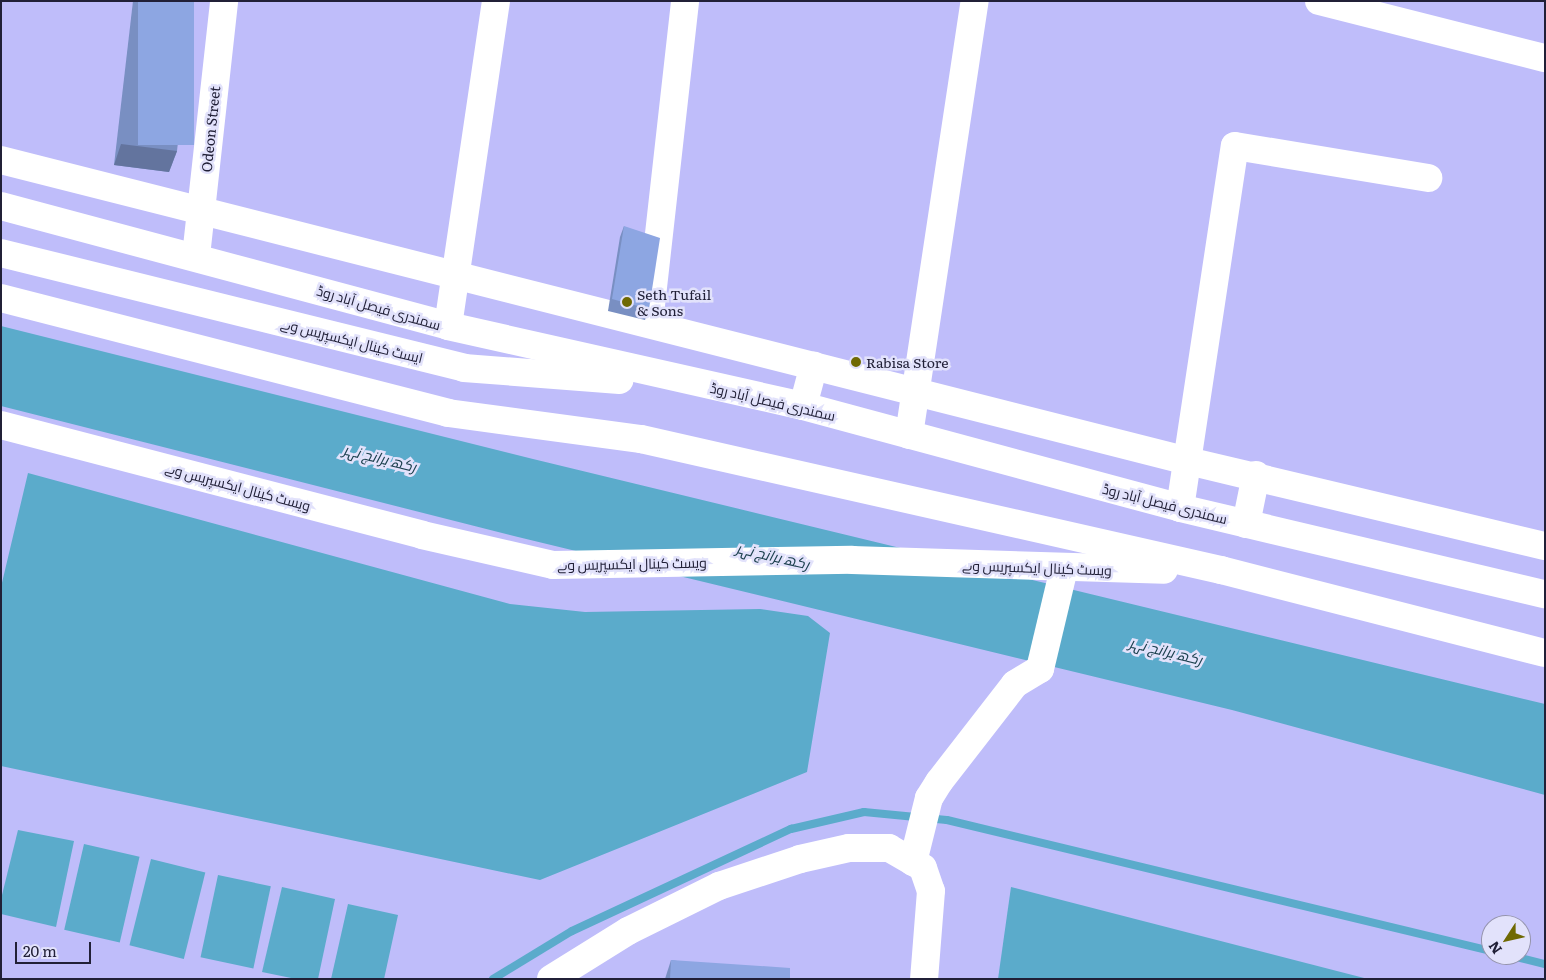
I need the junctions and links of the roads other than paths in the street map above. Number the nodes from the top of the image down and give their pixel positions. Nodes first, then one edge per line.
1 (224, 1) edge
2 (496, 1) edge
3 (685, 1) edge
4 (974, 1) edge
5 (1320, 1) edge
6 (1545, 58) edge
7 (1, 160) edge
8 (1428, 178) dead end
9 (1, 206) edge
10 (201, 210) junction
11 (1, 254) edge
12 (196, 256) junction
13 (456, 274) junction
14 (1, 298) edge
15 (649, 323) junction
16 (448, 326) junction
17 (814, 366) junction
18 (709, 387) junction
19 (917, 391) junction
20 (803, 406) junction
21 (1, 425) edge
22 (909, 435) junction
23 (1188, 461) junction
24 (1256, 475) junction
25 (1180, 508) junction
26 (1246, 524) junction
27 (1545, 546) edge
28 (1221, 570) junction
29 (1055, 573) junction
30 (1545, 594) edge
31 (1545, 653) edge
32 (916, 851) junction
33 (551, 979) edge
34 (924, 979) edge

1 - 10 main road, Odeon Street
2 - 13 main road
3 - 15 main road
4 - 19 main road
5 - 6 main road
7 - 10 main road
8 - 23 main road
9 - 12 main road, سمندری فیصل آباد روڈ
10 - 12 main road, Odeon Street
10 - 13 main road
11 - 18 main road, ایسٹ کینال ایکسپریس وے
12 - 16 main road, سمندری فیصل آباد روڈ
13 - 15 main road
13 - 16 main road
14 - 28 main road
15 - 17 main road
16 - 18 main road, سمندری فیصل آباد روڈ
17 - 19 main road
17 - 20 main road
18 - 20 main road, سمندری فیصل آباد روڈ
19 - 22 main road
19 - 23 main road
20 - 22 main road, سمندری فیصل آباد روڈ
21 - 29 main road, ویسٹ کینال ایکسپریس وے
22 - 25 main road, سمندری فیصل آباد روڈ
23 - 24 main road
23 - 25 main road
24 - 26 main road
24 - 27 main road
25 - 26 main road, سمندری فیصل آباد روڈ
26 - 30 main road, سمندری فیصل آباد روڈ
28 - 29 main road, ویسٹ کینال ایکسپریس وے
28 - 31 main road
29 - 32 main road
32 - 33 main road
32 - 34 main road

